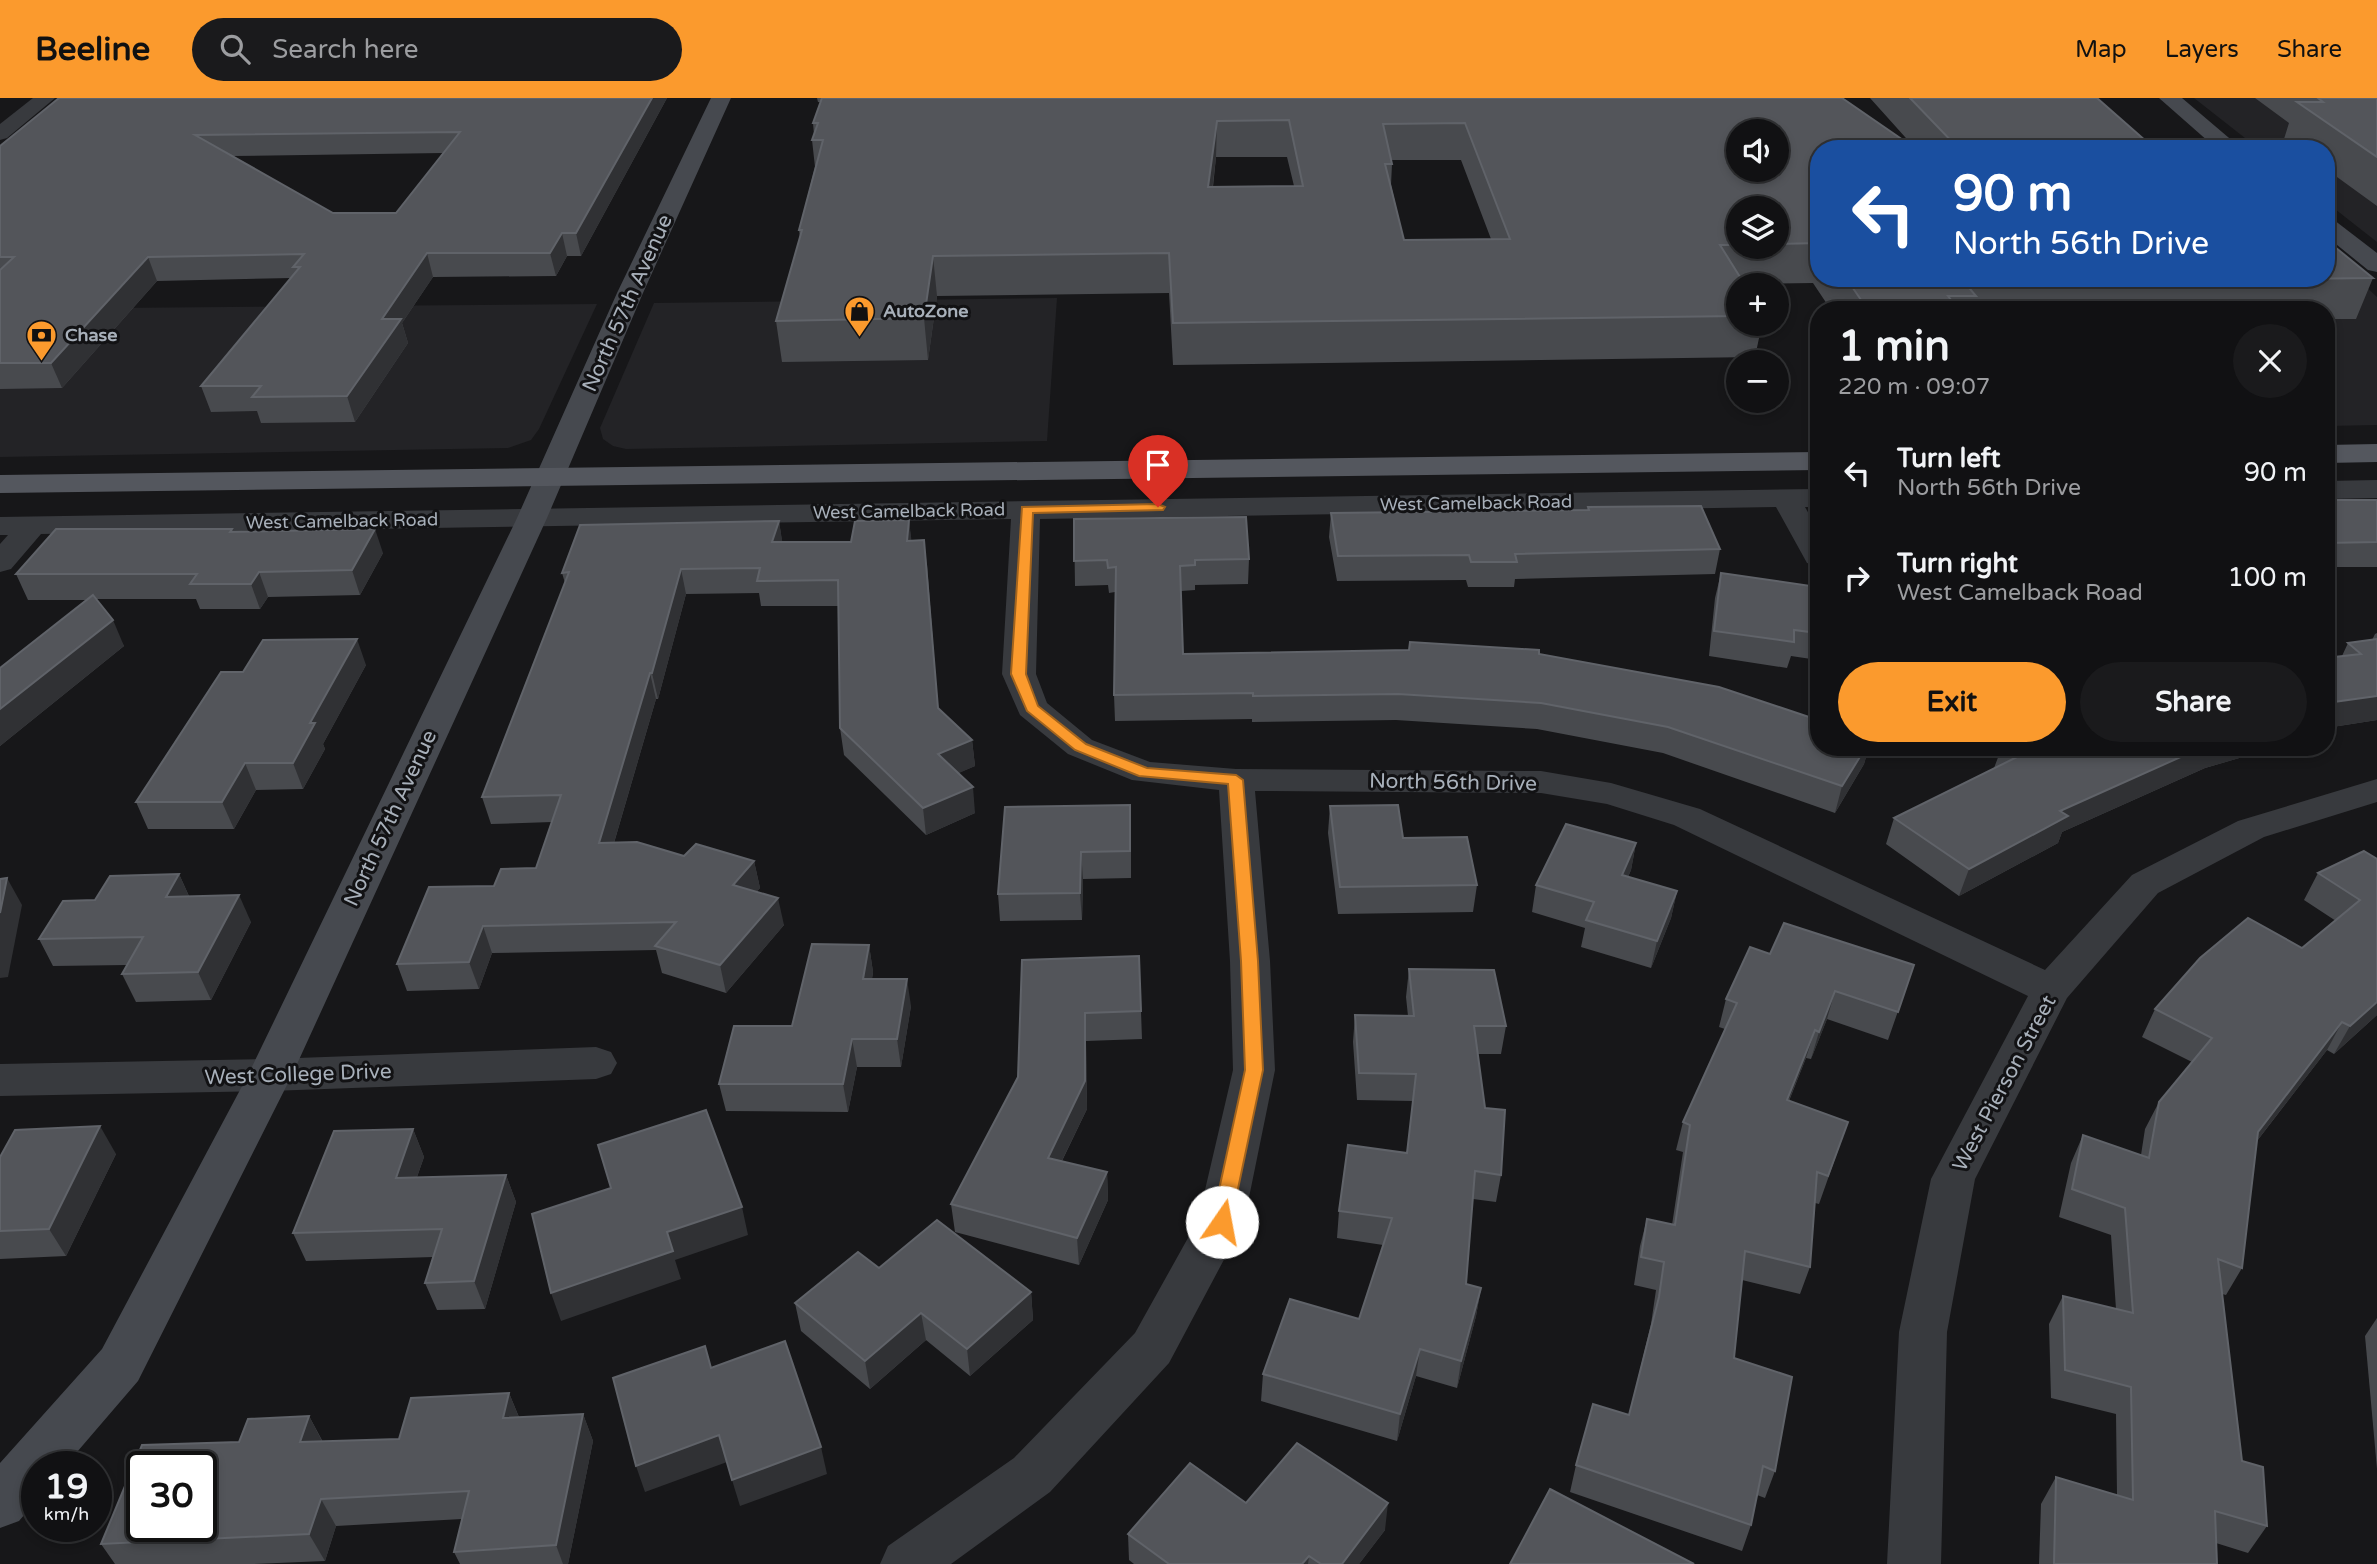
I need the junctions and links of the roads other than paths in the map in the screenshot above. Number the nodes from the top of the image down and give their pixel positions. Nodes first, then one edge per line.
1 (45, 98) edge
2 (721, 98) edge
3 (2169, 98) edge
4 (0, 134) edge
5 (2220, 140) edge
6 (2335, 232) edge
7 (2377, 265) edge
8 (2377, 453) edge
9 (2335, 454) edge
10 (1810, 461) edge
11 (549, 478) junction
12 (0, 484) edge
13 (2377, 489) edge
14 (2335, 490) edge
15 (1810, 498) edge
16 (1786, 499) junction
17 (1026, 509) junction
18 (532, 518) junction
19 (33, 525) junction
20 (0, 526) edge
21 (1810, 542) edge
22 (0, 563) edge
23 (1236, 780) junction
24 (2377, 790) edge
25 (2051, 990) junction
26 (596, 1063) dead end
27 (270, 1076) junction
28 (0, 1080) edge
29 (0, 1503) edge
30 (907, 1564) edge
31 (1914, 1564) edge

1 - 4 street
2 - 11 street, North 57th Avenue
3 - 5 street
6 - 7 street
8 - 9 main road
10 - 11 main road, West Camelback Road
11 - 12 main road, West Camelback Road
11 - 18 street, North 57th Avenue
13 - 14 street
15 - 16 street, West Camelback Road
16 - 17 street, West Camelback Road
16 - 21 street
17 - 18 street, West Camelback Road
17 - 23 street, North 56th Drive
18 - 19 street, West Camelback Road
18 - 27 street, North 57th Avenue
19 - 20 street, West Camelback Road
19 - 22 street
23 - 25 street, North 56th Drive
23 - 30 street
24 - 25 street, West Pierson Street
25 - 31 street, West Pierson Street
26 - 27 street, West College Drive
27 - 28 street, West College Drive
27 - 29 street, North 57th Avenue

